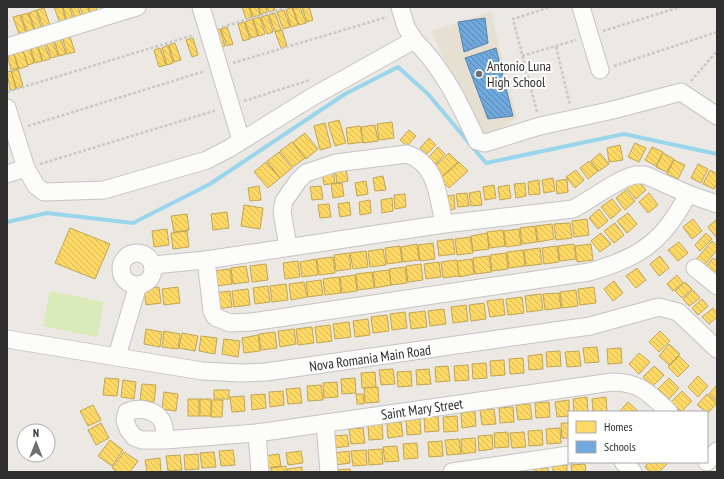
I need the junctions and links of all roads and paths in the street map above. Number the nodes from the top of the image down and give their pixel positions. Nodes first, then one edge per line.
1 (138, 7) edge
2 (201, 7) edge
3 (288, 7) edge
4 (400, 7) edge
5 (550, 7) edge
6 (581, 7) edge
7 (680, 7) edge
8 (207, 31) junction
9 (717, 32) edge
10 (589, 36) junction
11 (414, 40) junction
12 (7, 47) edge
13 (556, 47) junction
14 (717, 51) edge
15 (522, 56) junction
16 (600, 70) joint
17 (315, 78) dead end
18 (7, 92) edge
19 (681, 92) junction
20 (232, 106) junction
21 (7, 108) edge
22 (717, 116) edge
23 (574, 119) junction
24 (540, 126) junction
25 (241, 140) junction
26 (26, 168) junction
27 (7, 174) edge
28 (688, 194) junction
29 (717, 204) edge
30 (444, 224) junction
31 (288, 248) junction
32 (206, 260) junction
33 (153, 265) junction
34 (696, 268) dead end
35 (138, 286) junction
36 (717, 286) edge
37 (7, 339) edge
38 (717, 349) edge
39 (117, 356) junction
40 (668, 411) edge
41 (325, 423) junction
42 (257, 433) junction
43 (165, 440) dead end
44 (568, 455) edge
45 (624, 463) edge
46 (705, 463) edge
47 (260, 472) edge
48 (329, 472) edge
49 (452, 472) edge
50 (633, 472) edge
51 (697, 472) edge

1 - 12 street
2 - 8 street
3 - 8 path
4 - 11 street
5 - 15 path
6 - 10 street
7 - 10 path
8 - 18 path
8 - 20 street
9 - 16 path
10 - 13 path
10 - 16 street
11 - 24 street
11 - 25 street
13 - 15 path
13 - 23 path
14 - 19 path
15 - 24 path
17 - 20 path
19 - 22 street
19 - 23 street
20 - 25 street
20 - 26 path
21 - 26 street
23 - 24 street
25 - 26 street
26 - 27 street
28 - 29 street
28 - 30 street
28 - 32 street
30 - 31 street
30 - 31 street
31 - 32 street
32 - 33 street
33 - 35 street
33 - 35 street
34 - 36 street
35 - 39 street
37 - 39 street, Nova Romania Main Road
38 - 39 street, Nova Romania Main Road
40 - 41 street, Saint Mary Street
41 - 42 street, Saint Mary Street
41 - 48 street
42 - 43 street, Saint Mary Street
42 - 47 street
44 - 49 street
45 - 50 street
46 - 51 street

